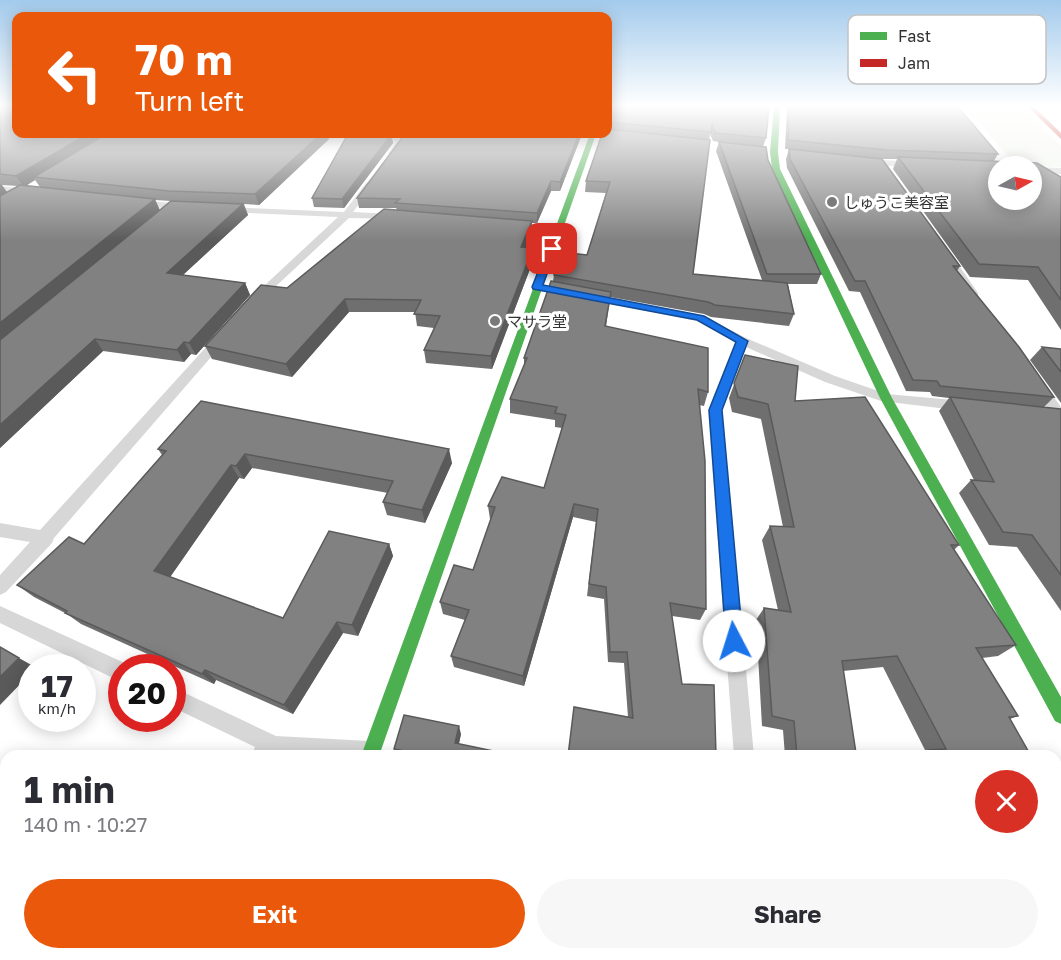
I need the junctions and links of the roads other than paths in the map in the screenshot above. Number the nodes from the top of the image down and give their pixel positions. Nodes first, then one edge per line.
1 (393, 152) edge
2 (589, 152) edge
3 (774, 152) edge
4 (860, 161) edge
5 (929, 166) edge
6 (1042, 170) edge
7 (1061, 171) edge
8 (0, 189) edge
9 (35, 189) edge
10 (24, 191) junction
11 (8, 201) edge
12 (128, 202) edge
13 (197, 207) edge
14 (220, 208) edge
15 (348, 213) junction
16 (406, 218) edge
17 (501, 225) edge
18 (559, 230) junction
19 (943, 251) edge
20 (572, 294) edge
21 (250, 305) edge
22 (984, 309) edge
23 (227, 332) edge
24 (742, 341) junction
25 (1032, 377) edge
26 (886, 398) junction
27 (979, 407) edge
28 (1037, 413) edge
29 (1061, 416) edge
30 (0, 530) edge
31 (46, 538) junction
32 (0, 587) edge
33 (0, 614) edge
34 (108, 665) edge
35 (186, 705) edge
36 (1061, 715) edge
37 (266, 750) edge
38 (372, 750) edge
39 (744, 750) edge

1 - 15 lane
2 - 18 street
3 - 26 street
4 - 5 lane
6 - 7 lane
8 - 10 lane
9 - 10 lane
10 - 11 lane
12 - 13 lane
14 - 15 lane
15 - 16 lane
15 - 21 lane
17 - 18 lane
18 - 38 street
19 - 22 lane
20 - 24 lane
23 - 31 lane
24 - 26 lane
24 - 39 lane
25 - 29 lane
26 - 27 lane
26 - 36 street
28 - 29 lane
30 - 31 lane
31 - 32 lane
33 - 34 lane
35 - 37 lane

